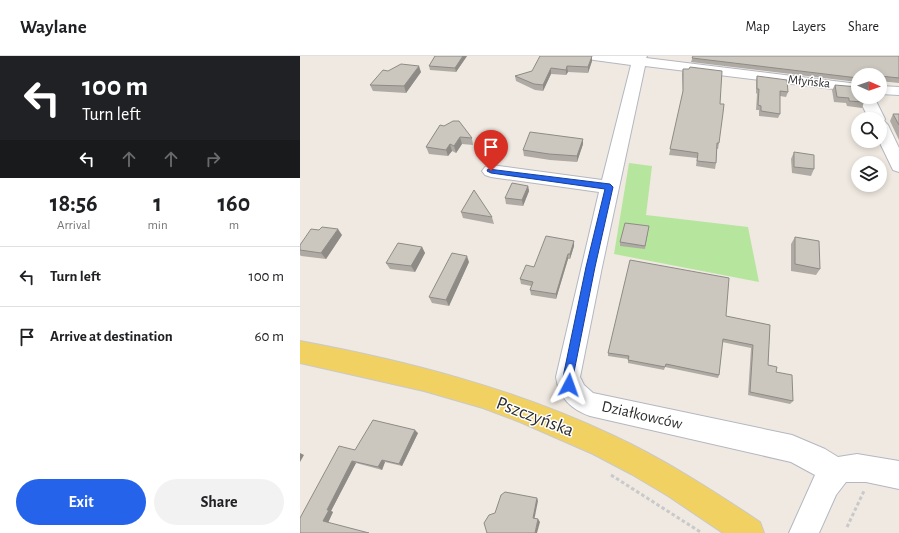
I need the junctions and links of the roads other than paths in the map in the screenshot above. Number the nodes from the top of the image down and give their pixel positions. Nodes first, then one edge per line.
1 (594, 56) edge
2 (640, 59) edge
3 (851, 87) edge
4 (887, 90) edge
5 (899, 91) edge
6 (887, 140) edge
7 (899, 166) edge
8 (491, 171) dead end
9 (610, 187) junction
10 (300, 352) edge
11 (836, 472) junction
12 (899, 475) edge
13 (749, 533) edge
14 (804, 533) edge

1 - 2 street, Młyńska
2 - 3 street, Młyńska
2 - 9 street, Działkowców
4 - 5 street
6 - 7 street
8 - 9 street
9 - 11 street, Działkowców
10 - 13 main road, Pszczyńska
11 - 12 street
11 - 14 street

